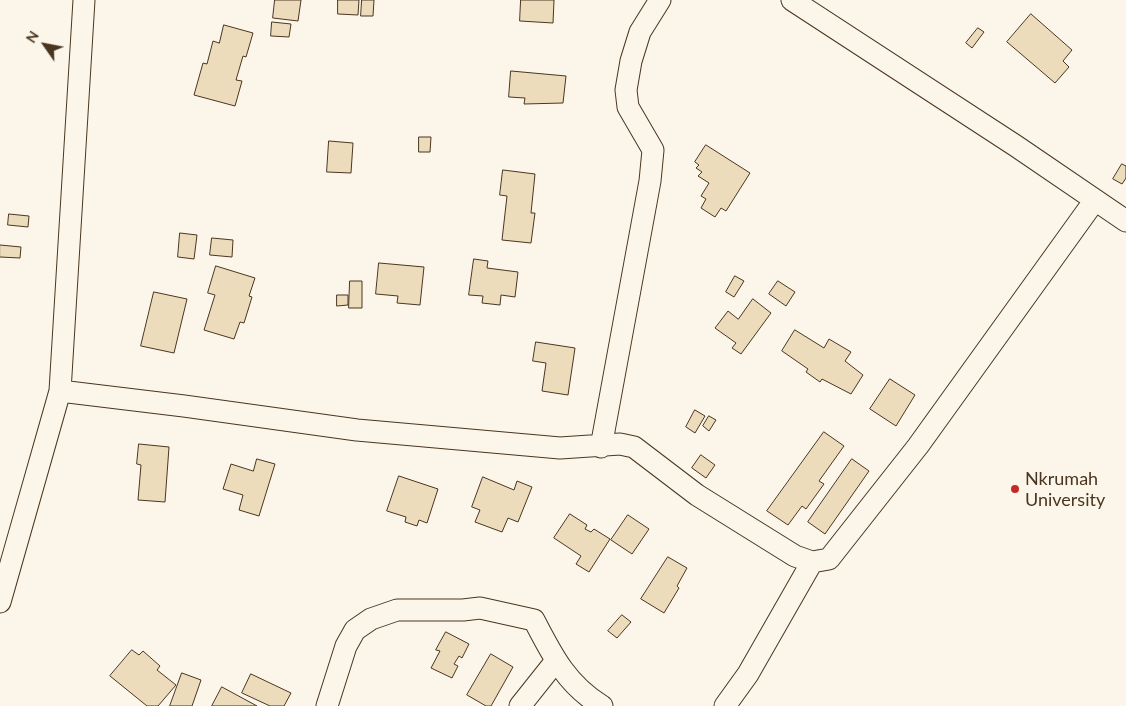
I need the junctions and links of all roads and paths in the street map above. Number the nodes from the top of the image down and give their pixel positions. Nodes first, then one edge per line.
1 (84, 0) edge
2 (660, 0) edge
3 (792, 0) edge
4 (1095, 200) junction
5 (1126, 221) edge
6 (60, 391) junction
7 (601, 447) junction
8 (812, 562) junction
9 (0, 602) edge
10 (555, 662) junction
11 (327, 706) edge
12 (520, 706) edge
13 (602, 706) edge
14 (725, 706) edge

1 - 6 street
2 - 7 street
3 - 4 street
4 - 5 street
4 - 8 street
6 - 7 street
6 - 9 street
7 - 8 street
8 - 14 street
10 - 11 street
10 - 12 street
10 - 13 street

